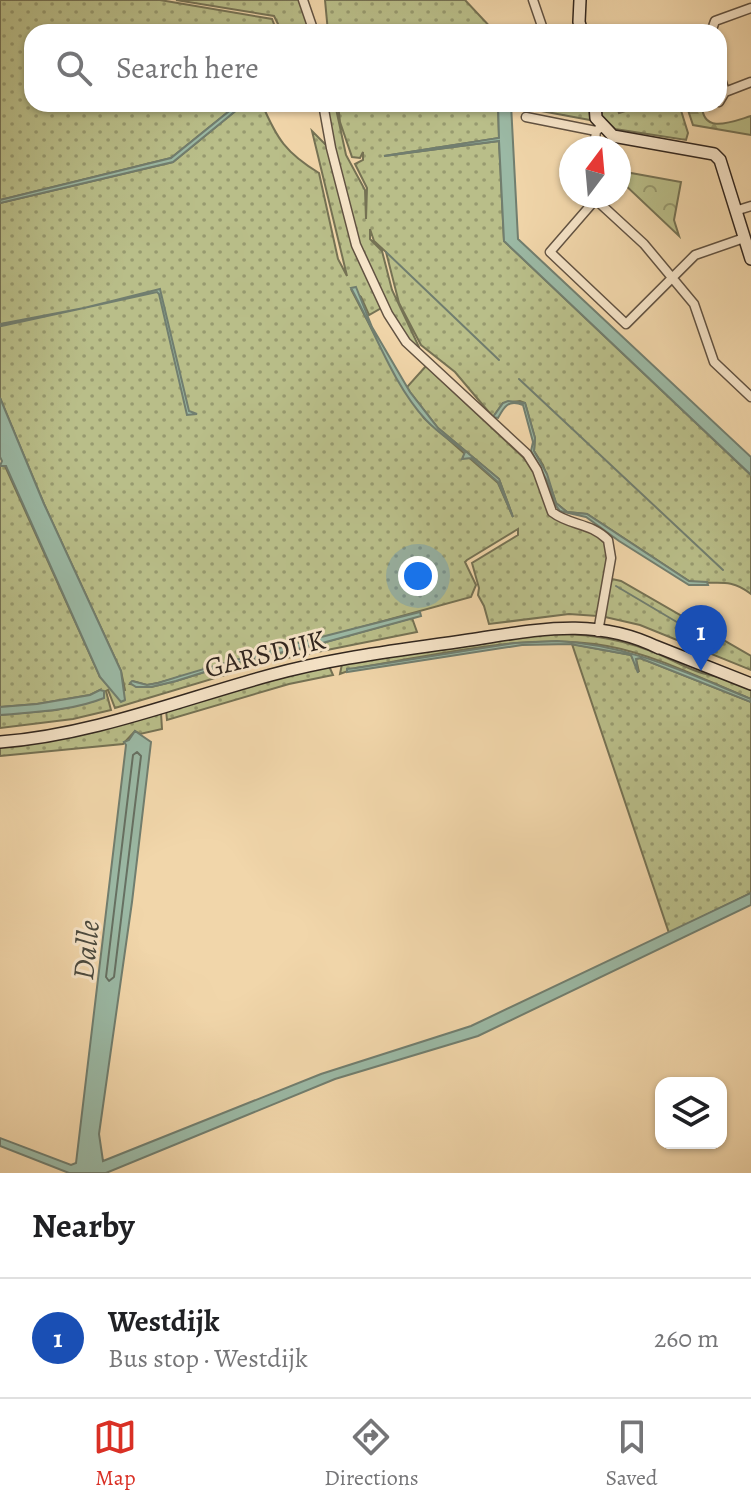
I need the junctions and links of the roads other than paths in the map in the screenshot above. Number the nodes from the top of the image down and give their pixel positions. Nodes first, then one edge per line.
1 (303, 0) edge
2 (533, 0) edge
3 (580, 0) edge
4 (751, 8) edge
5 (311, 24) edge
6 (541, 24) edge
7 (580, 24) edge
8 (714, 24) edge
9 (751, 82) edge
10 (727, 91) edge
11 (324, 112) edge
12 (596, 112) edge
13 (526, 117) dead end
14 (600, 129) junction
15 (598, 136) edge
16 (751, 206) edge
17 (586, 208) edge
18 (605, 208) edge
19 (735, 211) junction
20 (744, 238) junction
21 (751, 259) edge
22 (671, 278) junction
23 (751, 397) edge
24 (599, 630) junction
25 (751, 684) edge
26 (0, 742) edge

1 - 5 street
2 - 6 street
3 - 7 main road
4 - 8 street
9 - 10 street
11 - 24 street
12 - 14 main road
13 - 14 street
14 - 15 street
14 - 19 main road
16 - 19 street
17 - 22 street
18 - 22 street
19 - 20 main road
20 - 21 main road
20 - 22 street
22 - 23 street
24 - 25 main road, GARSDIJK
24 - 26 main road, GARSDIJK

